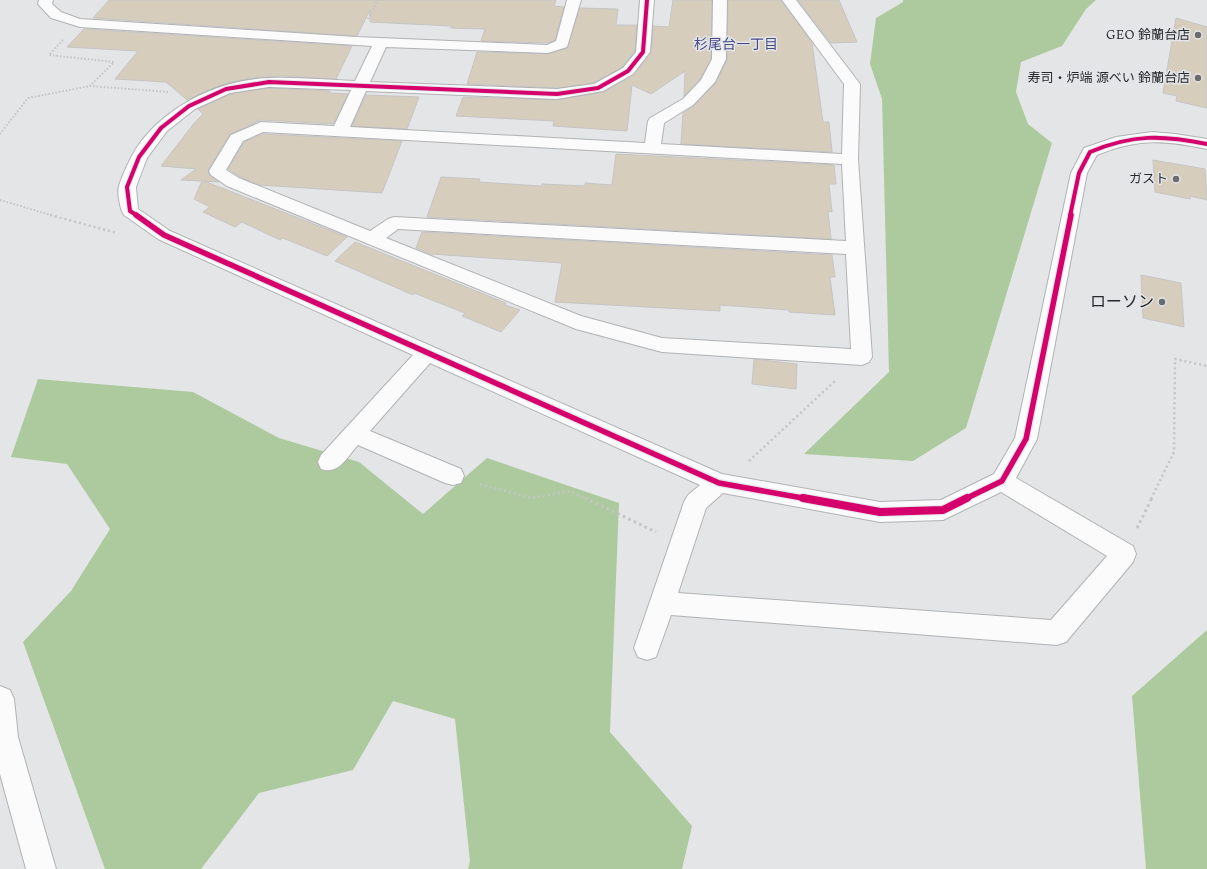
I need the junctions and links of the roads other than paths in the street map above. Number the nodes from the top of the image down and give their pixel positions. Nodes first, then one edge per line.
1 (46, 0) edge
2 (574, 0) edge
3 (647, 0) edge
4 (720, 0) edge
5 (789, 0) edge
6 (381, 42) junction
7 (361, 85) junction
8 (340, 131) junction
9 (1207, 144) edge
10 (652, 148) junction
11 (850, 159) junction
12 (372, 239) junction
13 (855, 248) junction
14 (427, 353) junction
15 (355, 434) junction
16 (329, 462) dead end
17 (453, 476) road end
18 (1002, 481) junction
19 (719, 483) junction
20 (663, 603) junction
21 (647, 648) dead end
22 (0, 699) edge
23 (41, 869) edge

1 - 6 street
2 - 6 street
3 - 7 street
4 - 10 street
5 - 11 street
6 - 7 street
7 - 8 street
7 - 14 street
8 - 10 street
8 - 12 street
9 - 18 street
10 - 11 street
11 - 13 street
12 - 13 street
12 - 13 street
14 - 15 street
14 - 19 street
15 - 16 street
15 - 17 street
18 - 19 street
18 - 20 street
19 - 20 street
20 - 21 street
22 - 23 street

